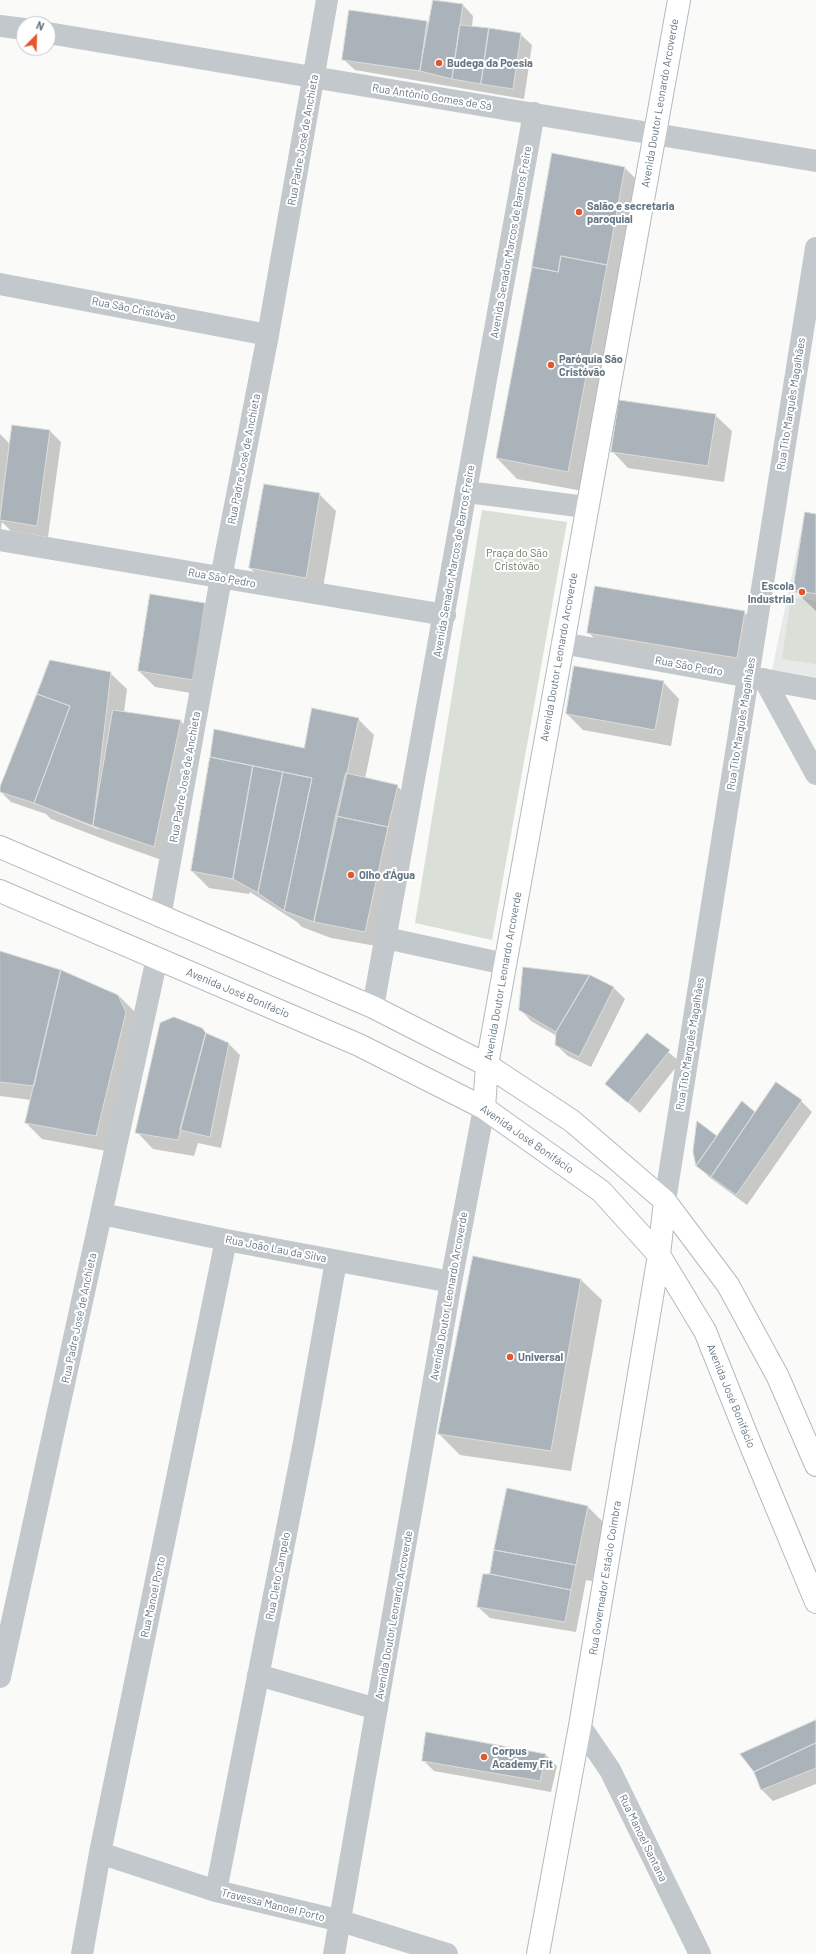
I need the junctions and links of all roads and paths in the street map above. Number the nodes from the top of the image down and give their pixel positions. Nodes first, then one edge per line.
1 (327, 0) edge
2 (679, 0) edge
3 (0, 26) edge
4 (16, 29) edge
5 (56, 34) edge
6 (314, 77) junction
7 (534, 113) junction
8 (655, 135) junction
9 (816, 161) edge
10 (816, 248) edge
11 (0, 284) edge
12 (268, 335) junction
13 (467, 492) junction
14 (586, 507) junction
15 (0, 540) edge
16 (221, 578) junction
17 (445, 615) junction
18 (562, 644) junction
19 (756, 677) junction
20 (816, 689) edge
21 (816, 774) edge
22 (0, 848) edge
23 (0, 891) edge
24 (160, 917) junction
25 (386, 938) junction
26 (157, 958) junction
27 (505, 964) junction
28 (373, 1007) junction
29 (487, 1065) junction
30 (484, 1108) junction
31 (665, 1201) junction
32 (102, 1214) junction
33 (226, 1240) junction
34 (659, 1255) junction
35 (336, 1261) junction
36 (451, 1282) junction
37 (816, 1465) edge
38 (816, 1602) edge
39 (258, 1675) junction
40 (0, 1677) edge
41 (377, 1709) junction
42 (580, 1726) junction
43 (100, 1853) junction
44 (216, 1891) junction
45 (341, 1921) junction
46 (82, 1954) edge
47 (334, 1954) edge
48 (447, 1954) edge
49 (538, 1954) edge
50 (700, 1954) edge

1 - 6 street, Rua Padre José de Anchieta
2 - 8 main road, Avenida Doutor Leonardo Arcoverde
3 - 4 street
5 - 6 street, Rua Antônio Gomes de Sá
6 - 7 street, Rua Antônio Gomes de Sá
6 - 12 street, Rua Padre José de Anchieta
7 - 8 street, Rua Antônio Gomes de Sá
7 - 13 street, Avenida Senador Marcos de Barros Freire
8 - 9 street, Rua Antônio Gomes de Sá
8 - 14 main road, Avenida Doutor Leonardo Arcoverde
10 - 19 street, Rua Tito Marquês Magalhães
11 - 12 street, Rua São Cristóvão
12 - 16 street, Rua Padre José de Anchieta
13 - 14 street
13 - 17 street, Avenida Senador Marcos de Barros Freire
14 - 18 main road, Avenida Doutor Leonardo Arcoverde
15 - 16 street, Rua São Pedro
16 - 17 street, Rua São Pedro
16 - 24 street, Rua Padre José de Anchieta
17 - 25 street, Avenida Senador Marcos de Barros Freire
18 - 19 street, Rua São Pedro
18 - 27 main road, Avenida Doutor Leonardo Arcoverde
19 - 20 street, Rua São Pedro
19 - 21 street
19 - 31 street, Rua Tito Marquês Magalhães
22 - 24 main road
23 - 26 main road, Avenida José Bonifácio
24 - 28 main road
25 - 27 street
25 - 28 street, Avenida Senador Marcos de Barros Freire
26 - 30 main road, Avenida José Bonifácio
26 - 32 street, Rua Padre José de Anchieta
27 - 29 main road, Avenida Doutor Leonardo Arcoverde
28 - 29 main road
29 - 30 main road, Avenida Doutor Leonardo Arcoverde
29 - 31 main road
30 - 34 main road, Avenida José Bonifácio
30 - 36 street, Avenida Doutor Leonardo Arcoverde
31 - 34 main road, Rua Governador Estácio Coimbra
31 - 37 main road
32 - 33 street, Rua João Lau da Silva
32 - 40 street, Rua Padre José de Anchieta
33 - 35 street, Rua João Lau da Silva
33 - 43 street, Rua Manoel Porto
34 - 38 main road, Avenida José Bonifácio
34 - 42 main road, Rua Governador Estácio Coimbra
35 - 36 street, Rua João Lau da Silva
35 - 39 street, Rua Cleto Campelo
36 - 41 street, Avenida Doutor Leonardo Arcoverde
39 - 41 street
39 - 44 street, Rua Cleto Campelo
41 - 45 street, Avenida Doutor Leonardo Arcoverde
42 - 49 main road, Rua Governador Estácio Coimbra
42 - 50 street, Rua Manoel Santana
43 - 44 street, Travessa Manoel Porto
43 - 46 street, Rua Manoel Porto
44 - 45 street, Travessa Manoel Porto
45 - 47 street, Avenida Doutor Leonardo Arcoverde
45 - 48 street, Travessa Manoel Porto

